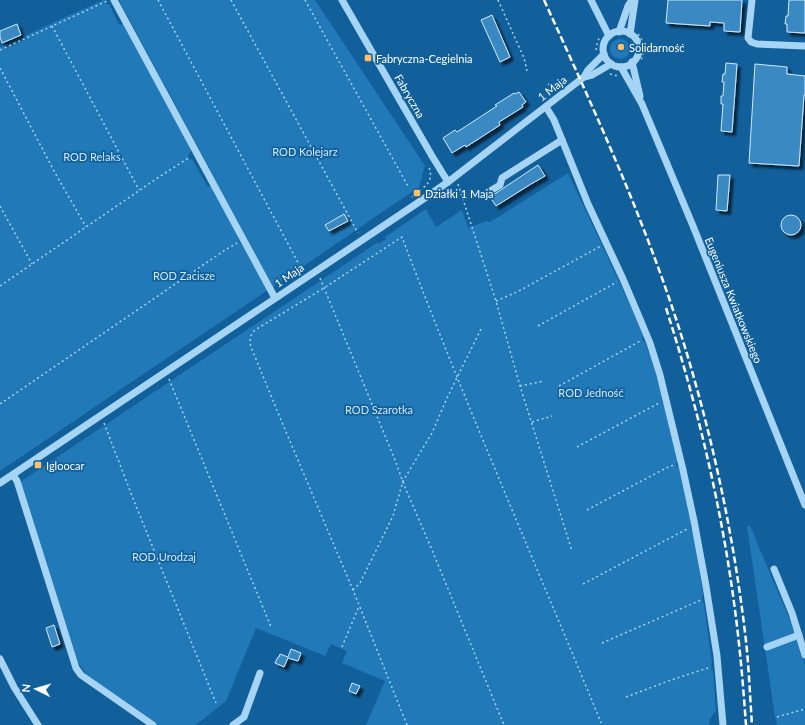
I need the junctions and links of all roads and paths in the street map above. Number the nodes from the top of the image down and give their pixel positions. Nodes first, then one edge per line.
1 (110, 0) edge
2 (114, 0) edge
3 (158, 0) edge
4 (231, 0) edge
5 (305, 0) edge
6 (342, 0) edge
7 (498, 0) edge
8 (591, 0) edge
9 (634, 0) edge
10 (752, 0) edge
11 (52, 26) junction
12 (619, 32) junction
13 (633, 33) junction
14 (601, 34) dead end
15 (609, 36) junction
16 (805, 46) edge
17 (0, 50) edge
18 (596, 53) dead end
19 (604, 54) junction
20 (611, 64) junction
21 (636, 64) junction
22 (621, 67) junction
23 (0, 68) edge
24 (527, 71) dead end
25 (606, 74) dead end
26 (584, 77) junction
27 (622, 79) dead end
28 (548, 84) dead end
29 (562, 86) dead end
30 (642, 104) junction
31 (546, 107) junction
32 (562, 140) junction
33 (196, 153) junction
34 (456, 176) junction
35 (448, 182) junction
36 (409, 188) dead end
37 (139, 190) junction
38 (487, 193) dead end
39 (0, 206) edge
40 (86, 227) junction
41 (244, 239) junction
42 (361, 240) junction
43 (606, 243) junction
44 (32, 264) junction
45 (316, 271) junction
46 (306, 277) junction
47 (623, 279) junction
48 (0, 286) edge
49 (324, 288) junction
50 (275, 298) junction
51 (496, 301) junction
52 (538, 326) dead end
53 (480, 329) dead end
54 (648, 338) junction
55 (166, 372) junction
56 (458, 377) junction
57 (544, 381) dead end
58 (520, 386) junction
59 (559, 386) dead end
60 (666, 399) junction
61 (0, 404) edge
62 (101, 416) junction
63 (552, 416) dead end
64 (532, 422) junction
65 (577, 447) dead end
66 (682, 463) junction
67 (13, 475) junction
68 (403, 481) junction
69 (0, 483) edge
70 (805, 505) edge
71 (587, 510) dead end
72 (695, 527) junction
73 (572, 551) dead end
74 (774, 569) dead end
75 (583, 584) dead end
76 (353, 590) junction
77 (708, 598) junction
78 (359, 606) junction
79 (271, 627) dead end
80 (799, 635) junction
81 (602, 643) dead end
82 (342, 647) dead end
83 (768, 647) dead end
84 (805, 655) edge
85 (0, 659) edge
86 (718, 666) junction
87 (260, 673) dead end
88 (626, 697) dead end
89 (216, 703) dead end
90 (805, 709) edge
91 (777, 717) dead end
92 (38, 725) edge
93 (153, 725) edge
94 (233, 725) edge
95 (407, 725) edge
96 (504, 725) edge
97 (602, 725) edge
98 (723, 725) edge

1 - 11 path
2 - 33 street
3 - 46 path
4 - 42 path
5 - 36 path
6 - 35 street, Fabryczna
7 - 24 path
8 - 15 street
9 - 12 street
9 - 13 street
10 - 16 street
11 - 17 path
11 - 37 path
12 - 13 street
12 - 15 street
13 - 21 street
13 - 21 path
14 - 18 path
15 - 19 street
19 - 20 street
19 - 26 street, 1 Maja
20 - 22 street
20 - 26 street, 1 Maja
21 - 22 street
21 - 30 street, Eugeniusza Kwiatkowskiego
22 - 30 street, Eugeniusza Kwiatkowskiego
23 - 40 path
25 - 27 path
26 - 31 street, 1 Maja
28 - 29 path
30 - 70 street, Eugeniusza Kwiatkowskiego
31 - 32 street
31 - 34 street, 1 Maja
32 - 38 street
32 - 43 street
33 - 37 path
33 - 41 street
34 - 35 street, 1 Maja
34 - 51 path
35 - 42 street, 1 Maja
37 - 40 path
39 - 44 path
40 - 44 path
41 - 50 street
41 - 61 path
42 - 45 street, 1 Maja
43 - 47 street
43 - 51 path
44 - 48 path
45 - 46 street, 1 Maja
45 - 49 path
46 - 50 street, 1 Maja
47 - 52 path
47 - 54 street
49 - 56 path
49 - 68 path
49 - 76 path
50 - 55 street, 1 Maja
51 - 58 path
53 - 56 path
54 - 59 path
54 - 60 street
55 - 62 street, 1 Maja
55 - 79 path
56 - 68 path
56 - 97 path
57 - 58 path
58 - 64 path
60 - 65 path
60 - 66 street
62 - 67 street, 1 Maja
62 - 89 path
63 - 64 path
64 - 73 path
66 - 71 path
66 - 72 street
67 - 69 street, 1 Maja
67 - 93 street
68 - 76 path
68 - 96 path
72 - 75 path
72 - 77 street
74 - 80 street
76 - 78 path
77 - 81 path
77 - 86 street
78 - 82 path
78 - 95 path
80 - 83 street
80 - 84 street
85 - 92 street
86 - 88 path
86 - 98 street
87 - 94 street
90 - 91 path

